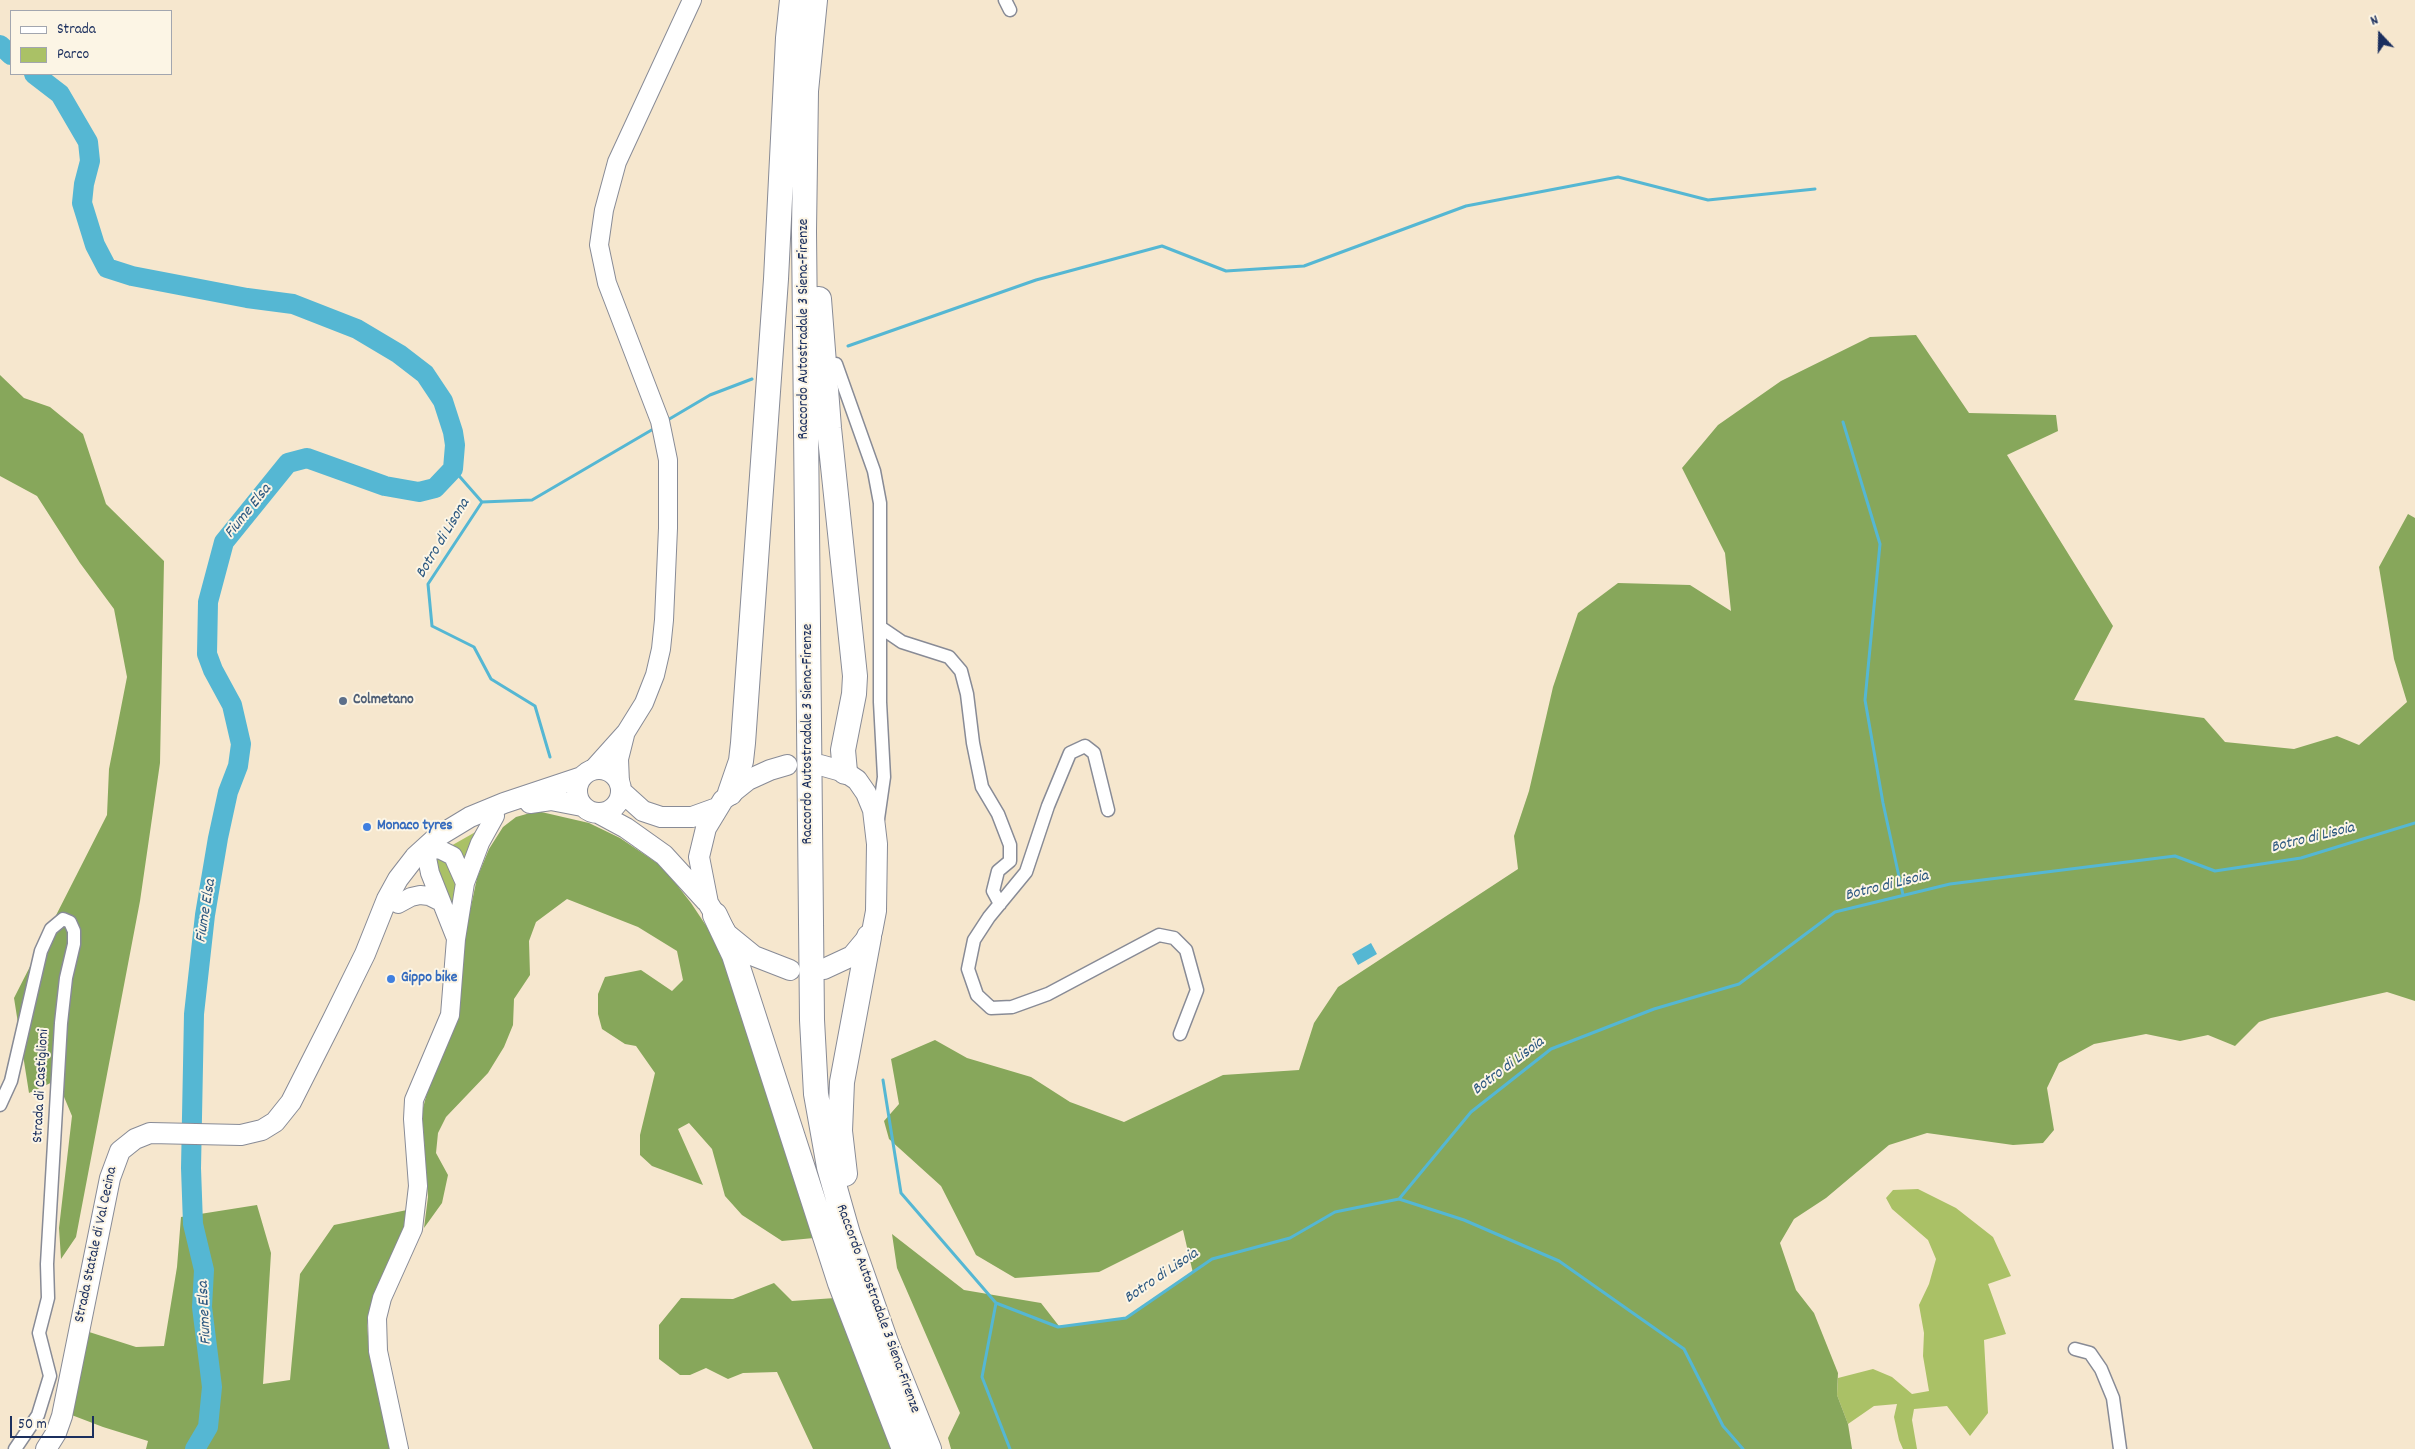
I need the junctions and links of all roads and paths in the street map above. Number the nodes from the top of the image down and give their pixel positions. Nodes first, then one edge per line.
1 (692, 0) edge
2 (792, 0) edge
3 (802, 0) edge
4 (815, 0) edge
5 (824, 0) edge
6 (836, 364) dead end
7 (880, 627) junction
8 (626, 732) junction
9 (787, 765) dead end
10 (820, 765) dead end
11 (882, 765) junction
12 (586, 774) junction
13 (851, 776) junction
14 (621, 788) junction
15 (724, 801) junction
16 (582, 806) junction
17 (1108, 810) dead end
18 (492, 812) junction
19 (600, 814) junction
20 (876, 826) junction
21 (432, 853) junction
22 (464, 883) junction
23 (395, 896) junction
24 (441, 902) junction
25 (1000, 904) junction
26 (712, 909) junction
27 (869, 937) junction
28 (456, 939) junction
29 (790, 970) dead end
30 (824, 970) dead end
31 (1180, 1034) dead end
32 (0, 1105) edge
33 (2075, 1349) dead end
34 (15, 1449) edge
35 (46, 1449) edge
36 (399, 1449) edge
37 (904, 1449) edge
38 (914, 1449) edge
39 (929, 1449) edge
40 (940, 1449) edge
41 (2120, 1449) edge

1 - 8 main road
2 - 15 highway
3 - 38 highway, Raccordo Autostradale 3 Siena-Firenze
4 - 39 highway, Raccordo Autostradale 3 Siena-Firenze
5 - 13 highway
6 - 7 street
7 - 11 street
7 - 25 street
8 - 12 main road
8 - 14 main road
9 - 15 main road, Strada Statale di Val Cecina
10 - 13 main road
11 - 13 street
11 - 20 street
12 - 14 main road, Strada Statale di Val Cecina
12 - 16 main road
12 - 18 main road, Strada Statale di Val Cecina
13 - 20 main road
14 - 15 main road, Strada Statale di Val Cecina
14 - 19 main road
15 - 26 main road
16 - 18 main road, Strada Statale di Val Cecina
16 - 19 main road, Strada Statale di Val Cecina
17 - 25 street
18 - 21 main road, Strada Statale di Val Cecina
18 - 22 main road
18 - 23 main road, Strada Statale di Val Cecina
19 - 26 main road, Strada Statale di Val Cecina
20 - 27 main road
21 - 22 main road
21 - 23 main road, Strada Statale di Val Cecina
21 - 24 main road
22 - 28 main road
23 - 24 main road
23 - 35 main road, Strada Statale di Val Cecina
24 - 28 main road
25 - 31 street
26 - 29 main road
26 - 37 highway
27 - 30 main road
27 - 40 highway
28 - 36 main road
32 - 34 street, Strada di Castiglioni
33 - 41 street

